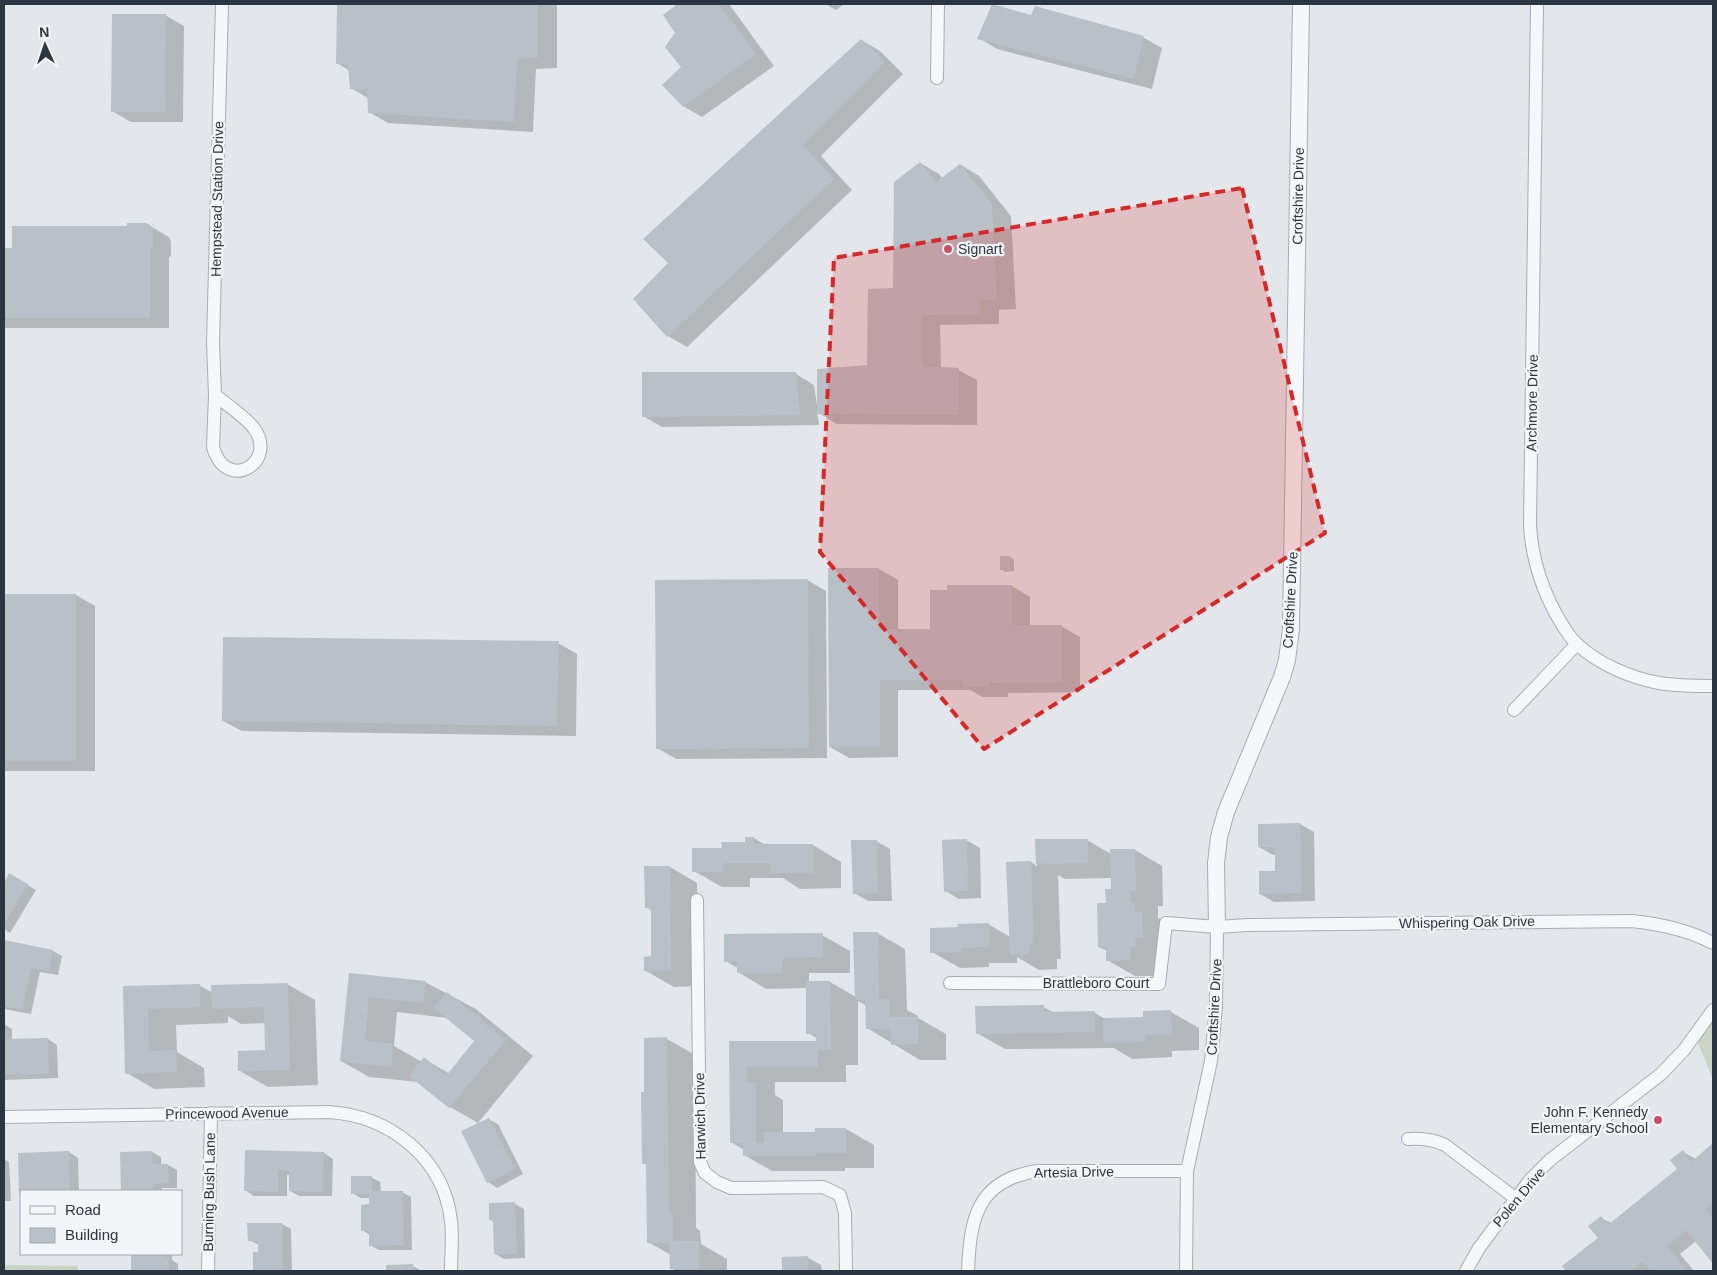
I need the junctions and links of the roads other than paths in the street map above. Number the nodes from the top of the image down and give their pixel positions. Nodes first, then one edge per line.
1 (222, 4) edge
2 (938, 4) edge
3 (1301, 4) edge
4 (1536, 4) edge
5 (937, 78) dead end
6 (215, 394) junction
7 (1577, 644) junction
8 (1713, 686) edge
9 (1514, 710) dead end
10 (698, 900) dead end
11 (1217, 926) junction
12 (1713, 943) edge
13 (950, 983) dead end
14 (1713, 1010) edge
15 (211, 1113) junction
16 (4, 1117) edge
17 (1408, 1139) dead end
18 (1187, 1171) junction
19 (1515, 1198) junction
20 (208, 1271) edge
21 (451, 1271) edge
22 (846, 1271) edge
23 (968, 1271) edge
24 (1186, 1271) edge
25 (1466, 1271) edge

1 - 6 street, Hempstead Station Drive
2 - 5 street
3 - 11 street, Croftshire Drive
4 - 7 street, Archmore Drive
6 - 6 street, Hempstead Station Drive
7 - 8 street, Archmore Drive
7 - 9 street
10 - 22 street, Harwich Drive
11 - 12 street, Whispering Oak Drive
11 - 13 street, Brattleboro Court
11 - 18 street, Croftshire Drive
14 - 19 street, Polen Drive
15 - 16 street, Princewood Avenue
15 - 20 street, Burning Bush Lane
15 - 21 street, Princewood Avenue
17 - 19 street
18 - 23 street, Artesia Drive
18 - 24 street, Croftshire Drive
19 - 25 street, Polen Drive

